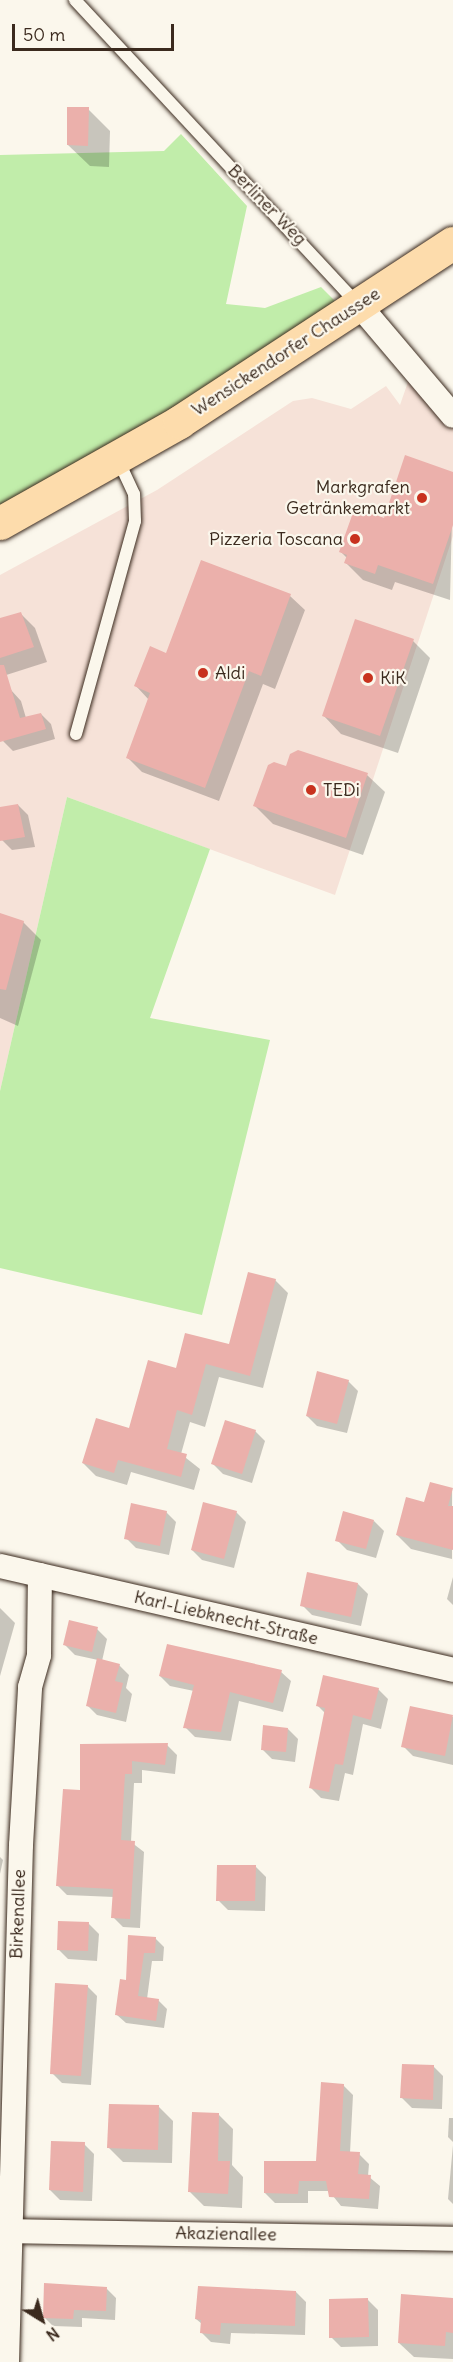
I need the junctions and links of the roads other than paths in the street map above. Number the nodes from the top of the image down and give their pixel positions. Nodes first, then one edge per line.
1 (75, 0) edge
2 (453, 243) edge
3 (359, 305) junction
4 (453, 416) edge
5 (118, 459) junction
6 (0, 523) edge
7 (76, 734) dead end
8 (0, 1566) edge
9 (40, 1575) junction
10 (453, 1670) edge
11 (6, 2230) edge
12 (453, 2239) edge
13 (7, 2362) edge

1 - 3 lane, Berliner Weg
2 - 3 main road, Wensickendorfer Chaussee
3 - 4 street, Berliner Weg
3 - 5 main road, Wensickendorfer Chaussee
5 - 6 main road, Wensickendorfer Chaussee
5 - 7 lane
8 - 9 street, Karl-Liebknecht-Straße
9 - 10 street, Karl-Liebknecht-Straße
9 - 11 street, Birkenallee
11 - 12 street, Akazienallee
11 - 13 street, Birkenallee

